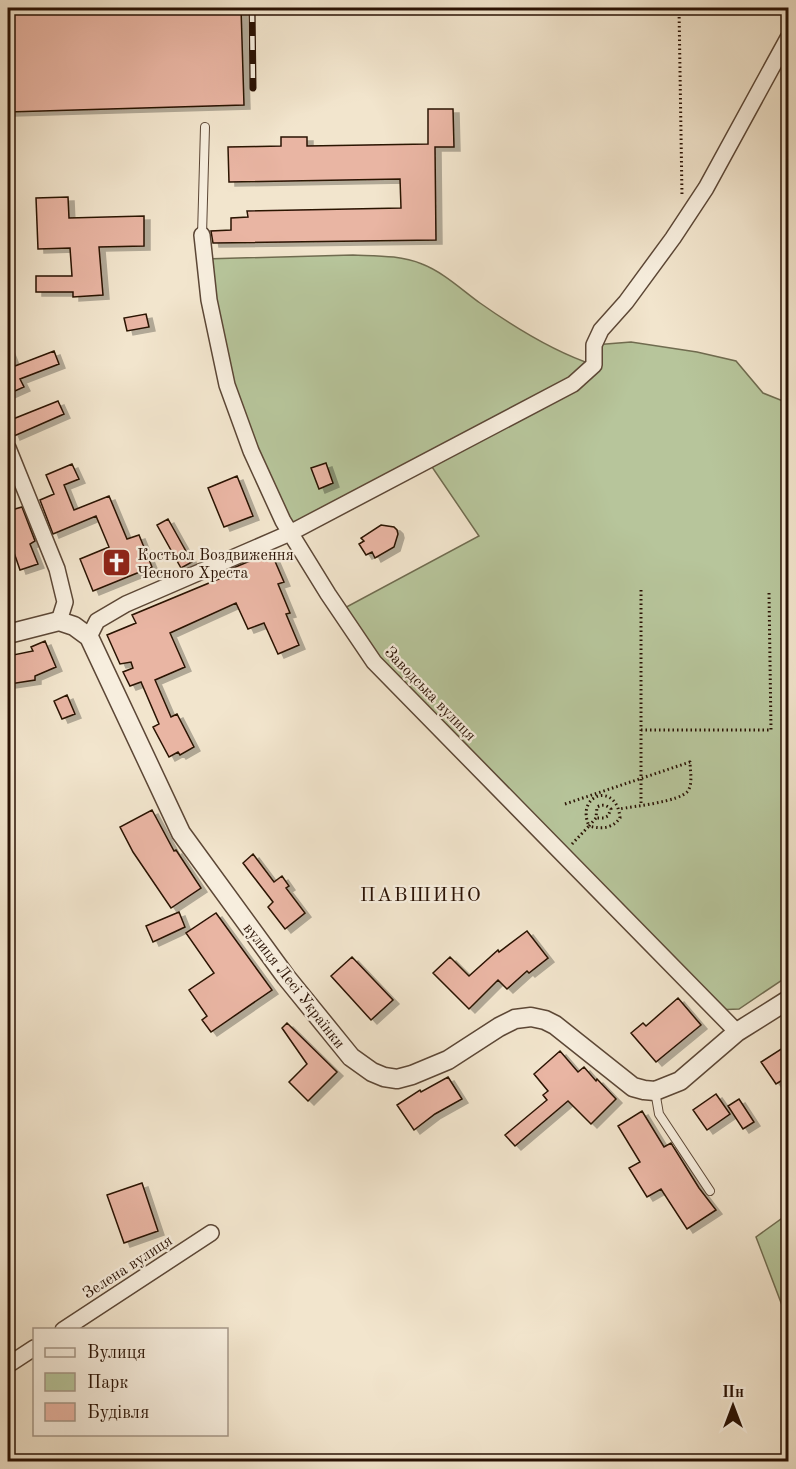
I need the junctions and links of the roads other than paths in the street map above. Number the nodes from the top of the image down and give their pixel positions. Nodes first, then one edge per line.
1 (789, 38) edge
2 (205, 127) dead end
3 (202, 235) joint
4 (8, 448) edge
5 (290, 533) junction
6 (58, 621) junction
7 (8, 634) edge
8 (89, 637) junction
9 (789, 1000) edge
10 (737, 1032) junction
11 (655, 1091) junction
12 (710, 1191) dead end
13 (211, 1233) dead end
14 (65, 1328) edge
15 (33, 1349) edge
16 (8, 1365) edge

1 - 5 street
2 - 3 lane
3 - 5 street, Заводська вулиця
4 - 6 street
5 - 8 street
5 - 10 street, Заводська вулиця
6 - 7 street
6 - 8 street
8 - 11 street, вулиця Лесі Українки
9 - 10 street
10 - 11 street
11 - 12 lane
13 - 14 street, Зелена вулиця
15 - 16 street

